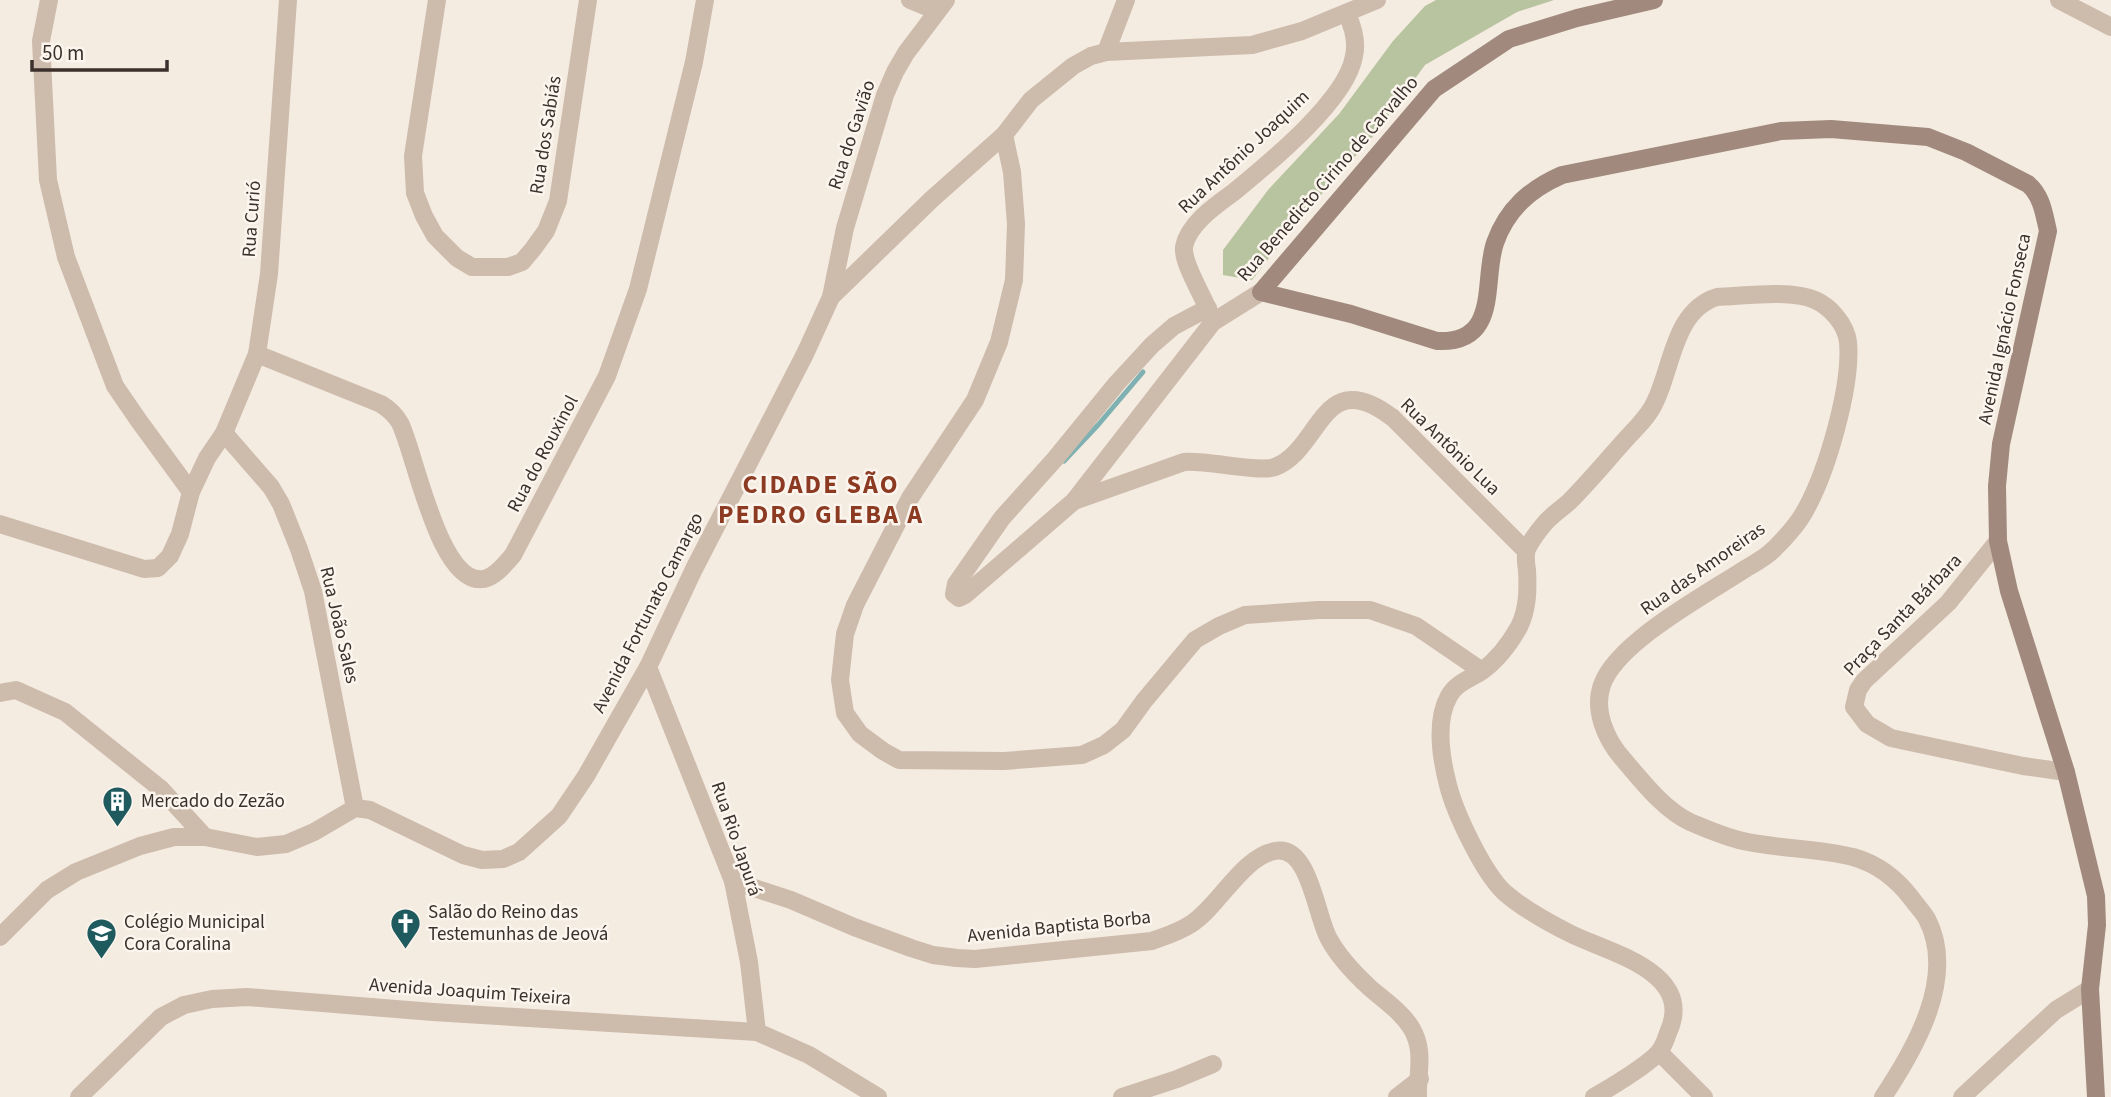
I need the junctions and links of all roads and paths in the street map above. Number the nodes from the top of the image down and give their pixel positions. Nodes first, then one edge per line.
1 (48, 0) edge
2 (288, 0) edge
3 (437, 0) edge
4 (588, 0) edge
5 (705, 0) edge
6 (910, 0) edge
7 (1126, 0) edge
8 (1377, 0) edge
9 (1654, 0) edge
10 (2059, 0) edge
11 (941, 5) edge
12 (1347, 14) junction
13 (2111, 27) edge
14 (1106, 52) junction
15 (1003, 135) junction
16 (1261, 292) junction
17 (831, 297) junction
18 (1210, 315) junction
19 (257, 354) junction
20 (224, 433) junction
21 (191, 492) junction
22 (1074, 501) junction
23 (0, 524) edge
24 (1998, 541) junction
25 (1526, 551) junction
26 (648, 667) junction
27 (1482, 671) junction
28 (0, 693) edge
29 (2066, 772) junction
30 (355, 808) junction
31 (205, 836) junction
32 (733, 881) junction
33 (0, 937) edge
34 (2090, 989) junction
35 (757, 1032) junction
36 (1659, 1052) junction
37 (1213, 1064) dead end
38 (1420, 1079) junction
39 (79, 1097) edge
40 (878, 1097) edge
41 (1122, 1097) edge
42 (1397, 1097) edge
43 (1418, 1097) edge
44 (1594, 1097) edge
45 (1704, 1097) edge
46 (1883, 1097) edge
47 (1962, 1097) edge
48 (2094, 1097) edge

1 - 21 street
2 - 19 street, Rua Curió
3 - 4 street, Rua dos Sabiás
5 - 19 street, Rua do Rouxinol
6 - 11 street
7 - 14 street
8 - 12 street, Avenida Fortunato Camargo
9 - 16 street, Rua Benedicto Cirino de Carvalho
10 - 13 street
11 - 17 street, Rua do Gavião
12 - 14 street, Avenida Fortunato Camargo
12 - 18 street, Rua Antônio Joaquim
14 - 15 street, Avenida Fortunato Camargo
15 - 17 street, Avenida Fortunato Camargo
15 - 27 street
16 - 18 street, Rua Benedicto Cirino de Carvalho
16 - 24 street, Avenida Ignácio Fonseca
17 - 26 street, Avenida Fortunato Camargo
18 - 22 street, Rua Benedicto Cirino de Carvalho
18 - 22 street, Rua Benedicto Cirino de Carvalho
19 - 20 street, Rua Curió
20 - 21 street, Rua Curió
20 - 30 street, Rua João Sales
21 - 23 street, Rua Curió
22 - 25 street, Rua Antônio Lua
24 - 29 street, Avenida Ignácio Fonseca
24 - 29 street, Praça Santa Bárbara
25 - 27 street
25 - 46 street, Rua das Amoreiras
26 - 30 street, Avenida Fortunato Camargo
26 - 32 street, Rua Rio Japurá
27 - 36 street
28 - 31 street
29 - 34 street, Avenida Ignácio Fonseca
30 - 31 street
31 - 33 street
32 - 35 street, Rua Rio Japurá
32 - 38 street, Avenida Baptista Borba
34 - 47 street
34 - 48 street, Avenida Ignácio Fonseca
35 - 39 street, Avenida Joaquim Teixeira
35 - 40 street, Avenida Joaquim Teixeira
36 - 44 street
36 - 45 street
37 - 41 street
38 - 42 street
38 - 43 street, Avenida Baptista Borba

